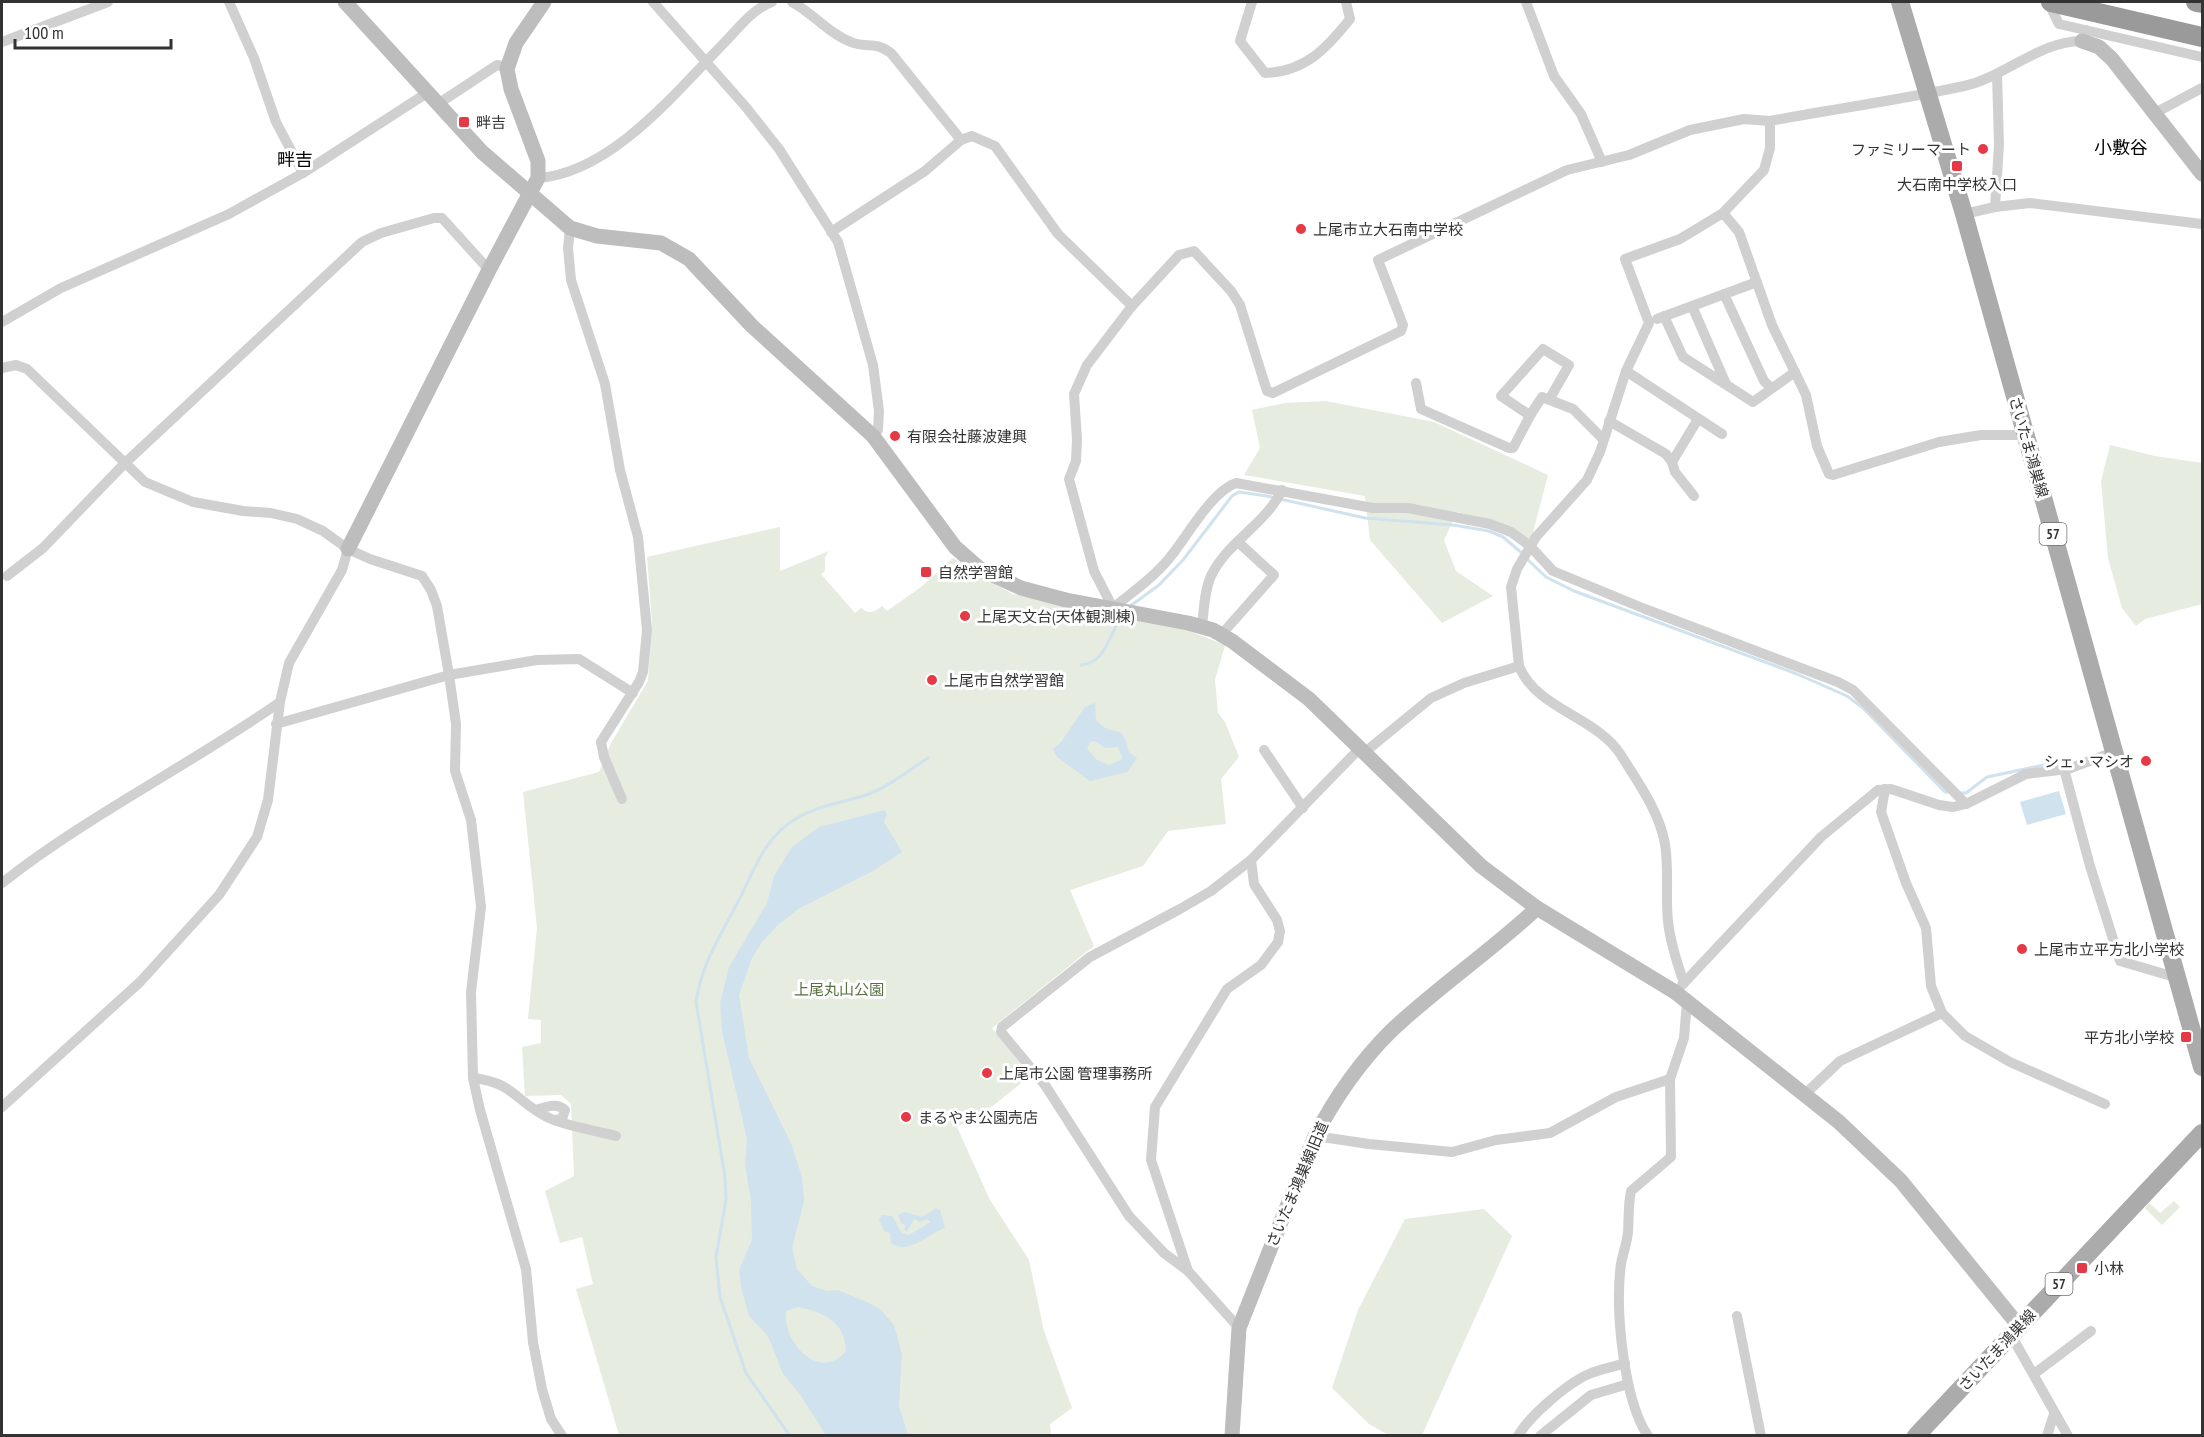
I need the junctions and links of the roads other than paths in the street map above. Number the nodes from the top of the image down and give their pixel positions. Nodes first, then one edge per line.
1 (108, 2) edge
2 (229, 2) edge
3 (345, 2) edge
4 (544, 2) edge
5 (653, 2) edge
6 (772, 2) edge
7 (792, 2) edge
8 (1252, 2) edge
9 (1346, 2) edge
10 (1526, 2) edge
11 (1900, 2) edge
12 (2049, 2) edge
13 (2196, 2) edge
14 (2202, 3) edge
15 (2084, 36) junction
16 (2202, 37) edge
17 (2, 42) edge
18 (2202, 57) edge
19 (705, 62) junction
20 (508, 67) junction
21 (1997, 74) junction
22 (2202, 88) edge
23 (1929, 92) junction
24 (433, 99) junction
25 (2155, 113) junction
26 (1770, 121) junction
27 (961, 140) junction
28 (1602, 162) junction
29 (303, 173) junction
30 (2202, 174) edge
31 (538, 178) junction
32 (530, 192) junction
33 (1995, 207) junction
34 (1723, 213) junction
35 (1964, 214) junction
36 (2202, 224) edge
37 (570, 228) junction
38 (831, 232) junction
39 (489, 270) junction
40 (1757, 282) junction
41 (1724, 294) junction
42 (1132, 306) junction
43 (1692, 306) junction
44 (1664, 316) junction
45 (2, 322) edge
46 (1649, 323) junction
47 (2, 368) edge
48 (1626, 370) junction
49 (1796, 372) junction
50 (1416, 383) dead end
51 (1726, 384) junction
52 (1771, 388) junction
53 (1549, 400) junction
54 (1531, 414) junction
55 (1698, 418) junction
56 (1609, 422) junction
57 (1722, 434) dead end
58 (2025, 435) junction
59 (873, 436) junction
60 (1603, 439) junction
61 (1672, 462) junction
62 (124, 464) junction
63 (1282, 490) junction
64 (1694, 496) dead end
65 (1238, 542) junction
66 (1530, 546) junction
67 (348, 549) junction
68 (7, 576) dead end
69 (1113, 608) junction
70 (1202, 627) junction
71 (1221, 635) junction
72 (1520, 666) junction
73 (449, 675) junction
74 (633, 693) junction
75 (280, 702) junction
76 (276, 724) junction
77 (1264, 750) dead end
78 (1362, 750) junction
79 (2114, 752) junction
80 (2064, 769) junction
81 (1885, 789) junction
82 (622, 799) dead end
83 (1966, 804) junction
84 (1303, 808) junction
85 (1251, 860) junction
86 (2, 883) edge
87 (1537, 908) junction
88 (2178, 978) junction
89 (1682, 992) junction
90 (1942, 1013) junction
91 (2202, 1067) edge
92 (473, 1078) junction
93 (1670, 1079) junction
94 (1804, 1095) junction
95 (2106, 1104) dead end
96 (2, 1107) edge
97 (2202, 1133) edge
98 (616, 1136) dead end
99 (1315, 1136) junction
100 (1188, 1271) junction
101 (1737, 1316) dead end
102 (1239, 1328) junction
103 (2015, 1330) junction
104 (2091, 1331) dead end
105 (1625, 1363) junction
106 (2034, 1374) junction
107 (1628, 1384) junction
108 (2054, 1414) junction
109 (562, 1436) edge
110 (1232, 1436) edge
111 (1518, 1436) edge
112 (1540, 1436) edge
113 (1647, 1436) edge
114 (1761, 1436) edge
115 (1916, 1436) edge
116 (2047, 1436) edge
117 (2068, 1436) edge

1 - 17 street
2 - 29 street
3 - 24 street
4 - 20 street
5 - 19 street
6 - 19 street
7 - 27 street
8 - 9 street
10 - 28 street
11 - 23 main road, さいたま鴻巣線 / 57
12 - 15 street
12 - 16 highway
13 - 14 highway
15 - 18 street
15 - 21 street
15 - 25 street
19 - 31 street
19 - 38 street
20 - 24 street
20 - 31 street
21 - 23 street
21 - 33 street
22 - 25 street
23 - 26 street
23 - 35 main road, さいたま鴻巣線 / 57
24 - 29 street
24 - 32 street
25 - 30 street
26 - 28 street
26 - 34 street
27 - 38 street
27 - 42 street
28 - 42 street
29 - 45 street
31 - 32 street
32 - 37 street
32 - 39 street
33 - 35 street
33 - 36 street
34 - 40 street
34 - 46 street
35 - 58 main road, さいたま鴻巣線 / 57
37 - 59 street
37 - 74 street
38 - 59 street
39 - 62 street
39 - 67 street
40 - 41 street
40 - 49 street
41 - 43 street
41 - 52 street
42 - 69 street
43 - 44 street
43 - 51 street
44 - 46 street
44 - 51 street
46 - 48 street
47 - 62 street
48 - 55 street
48 - 56 street
49 - 52 street
49 - 58 street
50 - 54 street
51 - 52 street
53 - 54 street
53 - 54 street
53 - 60 street
55 - 57 street
55 - 61 street
56 - 60 street
56 - 61 street
58 - 79 main road, さいたま鴻巣線 / 57
59 - 69 street
60 - 66 street
61 - 64 street
62 - 67 street
62 - 68 street
63 - 65 street
63 - 66 street
63 - 69 street
65 - 70 street
65 - 71 street
66 - 72 street
66 - 83 street
67 - 73 street
67 - 75 street
69 - 70 street
70 - 71 street
71 - 78 street
72 - 78 street
72 - 89 street
73 - 74 street
73 - 76 street
73 - 92 street
74 - 82 street
75 - 76 street
75 - 86 street
76 - 96 street
77 - 84 street
78 - 84 street
78 - 87 street
79 - 80 street
79 - 88 main road, さいたま鴻巣線 / 57
80 - 83 street
80 - 88 street
81 - 83 street
81 - 89 street
81 - 90 street
84 - 85 street
85 - 100 street
85 - 100 street
87 - 89 street
87 - 99 street, さいたま鴻巣線旧道
88 - 91 main road, さいたま鴻巣線 / 57
89 - 93 street
89 - 94 street
90 - 94 street
90 - 95 street
92 - 98 street
92 - 109 street
93 - 99 street
93 - 105 street
94 - 103 street
97 - 103 main road, さいたま鴻巣線 / 57
99 - 102 street, さいたま鴻巣線旧道
100 - 102 street
101 - 114 street
102 - 110 street, さいたま鴻巣線旧道
103 - 106 street
103 - 115 main road, さいたま鴻巣線 / 57
104 - 106 street
105 - 107 street
105 - 111 street
106 - 108 street
107 - 112 street
107 - 113 street
108 - 116 street
108 - 117 street

